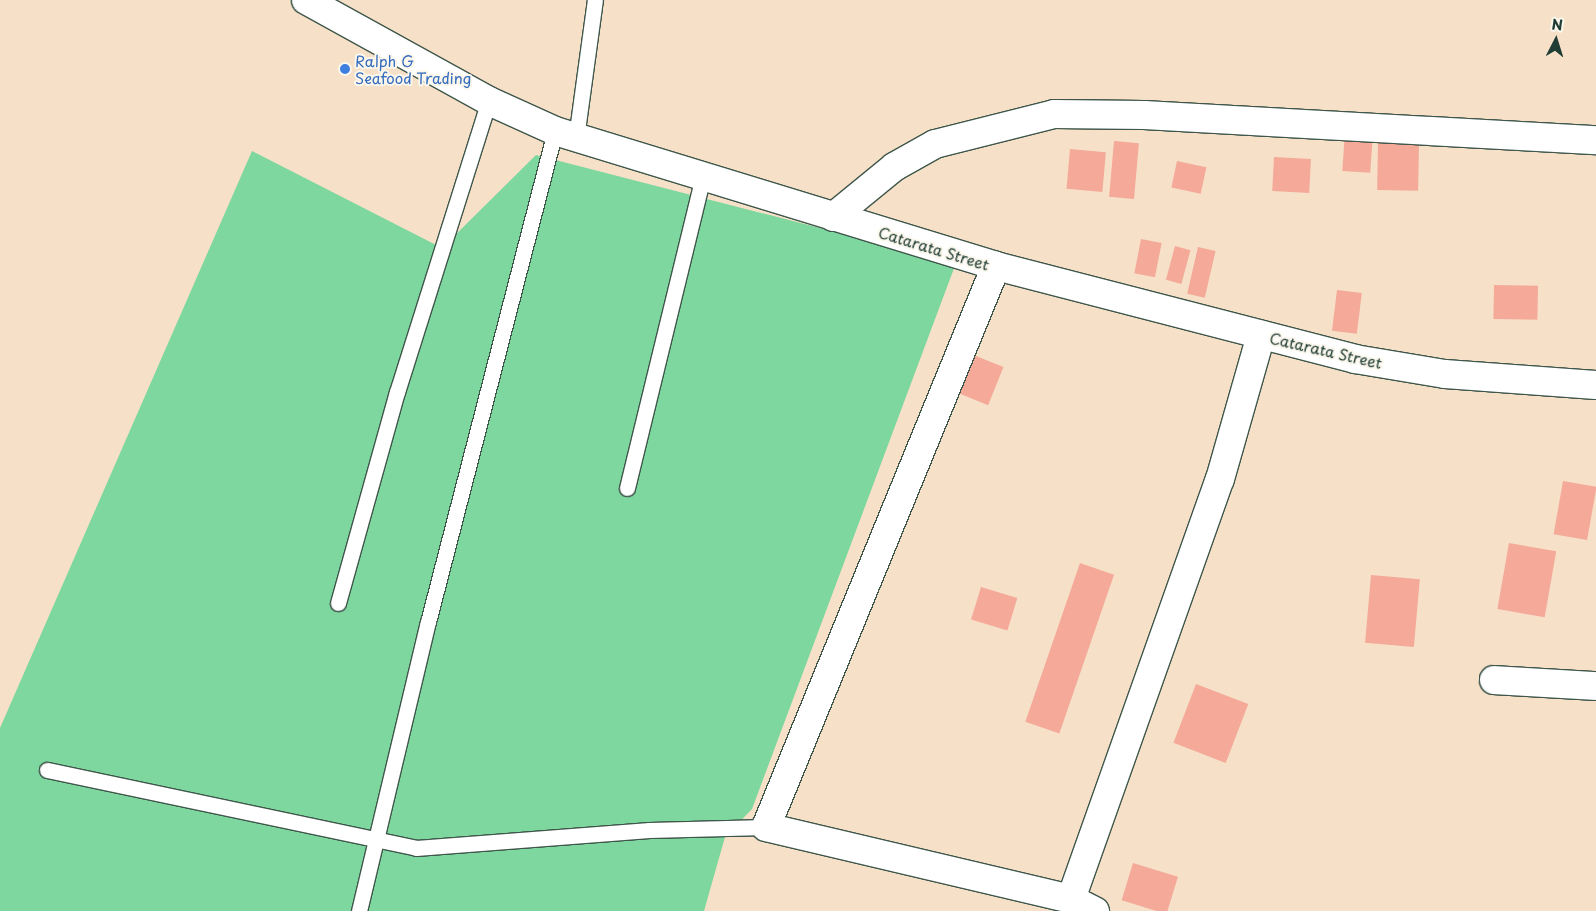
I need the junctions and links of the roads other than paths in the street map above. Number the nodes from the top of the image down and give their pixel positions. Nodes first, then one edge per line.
1 (306, 0) edge
2 (595, 0) edge
3 (489, 101) junction
4 (565, 134) junction
5 (1596, 140) edge
6 (703, 177) junction
7 (833, 217) junction
8 (996, 266) junction
9 (1261, 335) junction
10 (1596, 385) edge
11 (627, 488) dead end
12 (338, 603) dead end
13 (1494, 680) dead end
14 (1596, 686) edge
15 (47, 770) dead end
16 (766, 827) junction
17 (374, 842) junction
18 (1071, 899) junction
19 (359, 911) edge
20 (1095, 911) edge

1 - 3 street, Catarata Street
2 - 4 lane
3 - 4 street, Catarata Street
3 - 12 lane
4 - 6 street, Catarata Street
4 - 17 lane
5 - 7 street
6 - 7 street, Catarata Street
6 - 11 lane
7 - 8 street, Catarata Street
8 - 9 street, Catarata Street
8 - 16 street
9 - 10 street, Catarata Street
9 - 18 street
13 - 14 street
15 - 17 lane
16 - 17 lane
16 - 18 street
17 - 19 lane
18 - 20 street

